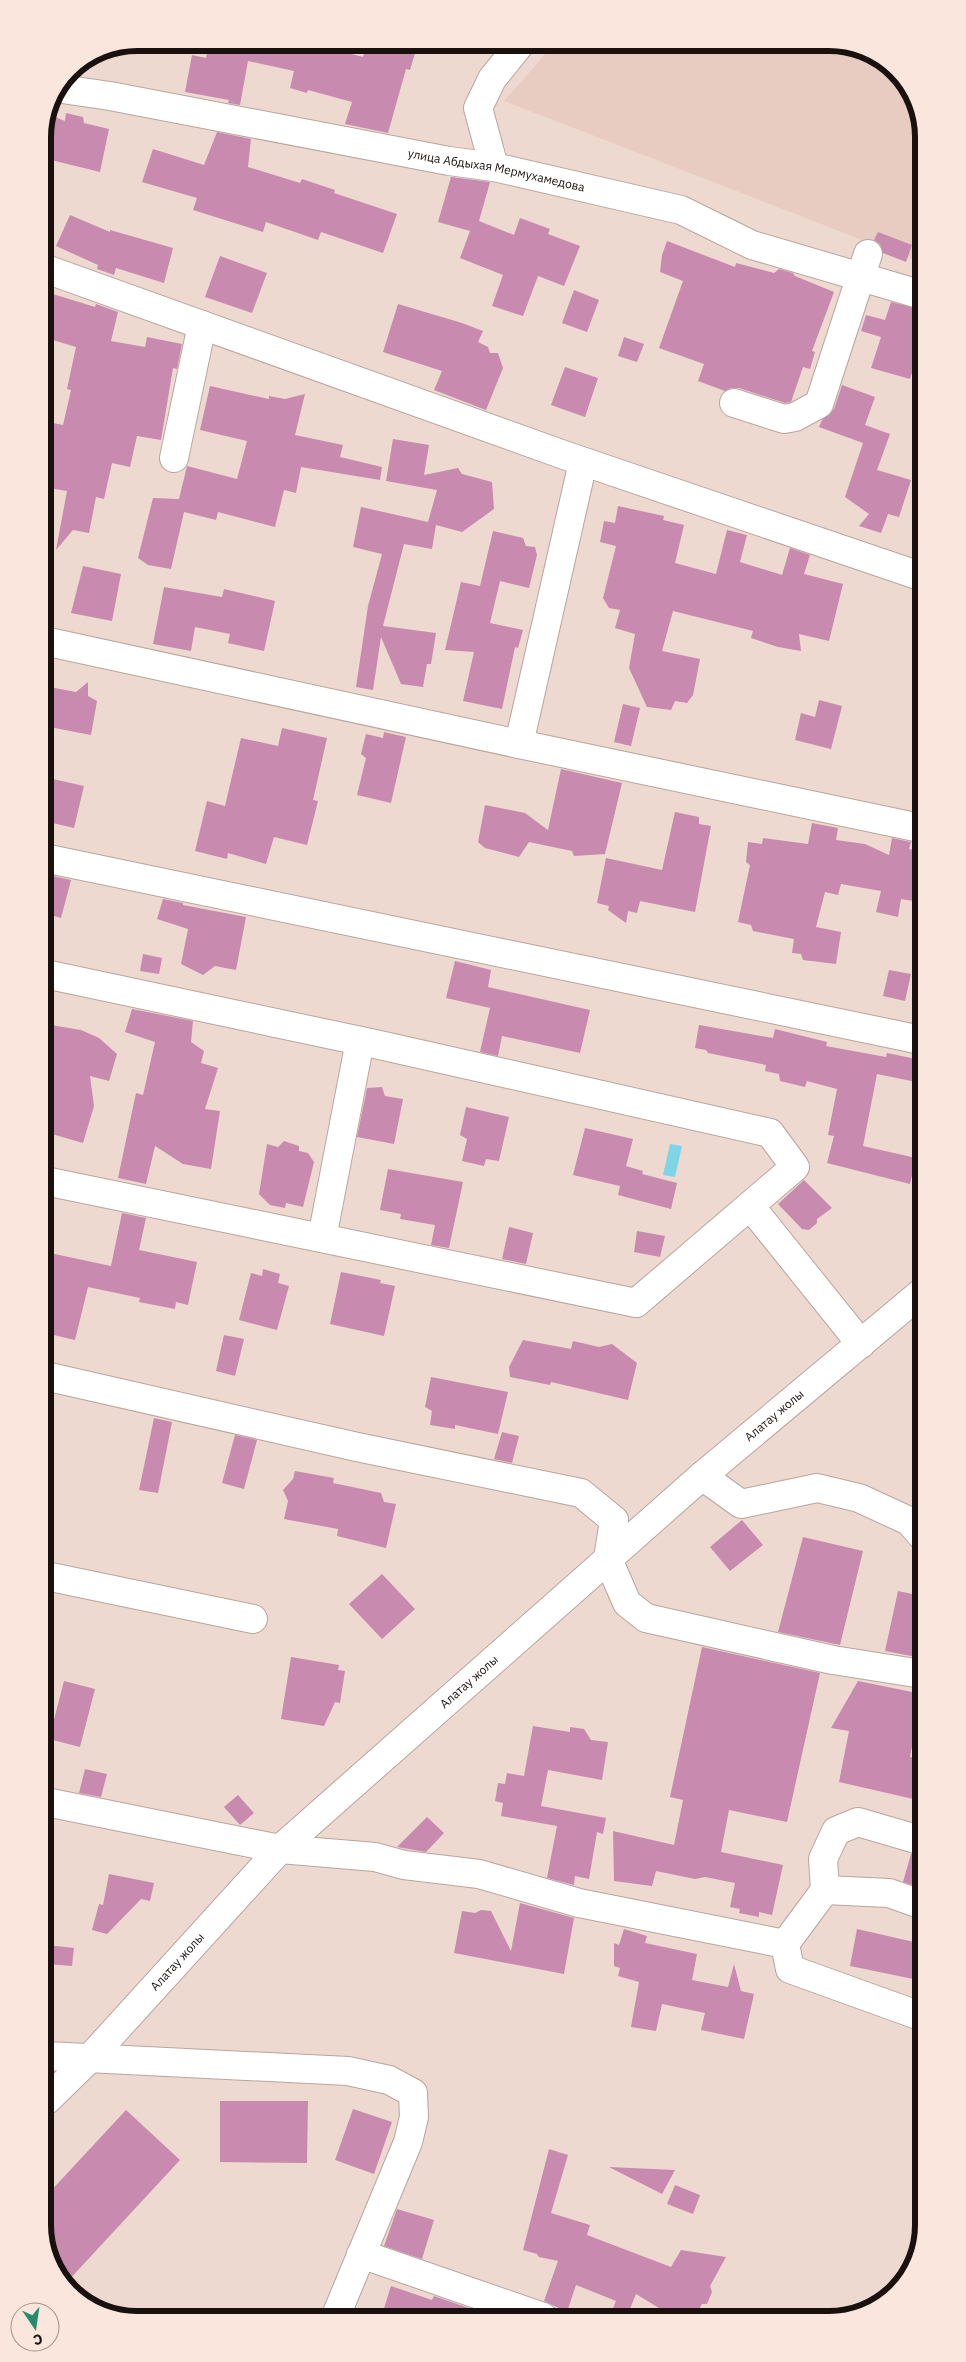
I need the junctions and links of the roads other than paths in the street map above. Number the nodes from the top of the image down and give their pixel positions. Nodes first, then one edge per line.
1 (515, 51) edge
2 (66, 90) edge
3 (494, 166) junction
4 (865, 266) junction
5 (51, 271) edge
6 (915, 292) edge
7 (202, 325) junction
8 (734, 403) dead end
9 (174, 458) dead end
10 (583, 462) junction
11 (915, 574) edge
12 (51, 643) edge
13 (519, 744) junction
14 (915, 827) edge
15 (51, 859) edge
16 (51, 975) edge
17 (915, 1039) edge
18 (360, 1042) junction
19 (51, 1181) edge
20 (751, 1207) junction
21 (322, 1238) junction
22 (915, 1299) edge
23 (861, 1344) junction
24 (51, 1377) edge
25 (702, 1476) junction
26 (915, 1528) edge
27 (608, 1559) junction
28 (51, 1577) edge
29 (253, 1619) dead end
30 (915, 1673) edge
31 (51, 1803) edge
32 (915, 1839) edge
33 (280, 1850) junction
34 (825, 1890) junction
35 (915, 1902) edge
36 (785, 1944) junction
37 (915, 2014) edge
38 (51, 2056) edge
39 (90, 2058) junction
40 (51, 2096) edge
41 (361, 2254) junction
42 (338, 2311) edge
43 (526, 2311) edge

1 - 3 street
2 - 3 street, улица Абдыхая Мермухамедова
3 - 4 street, улица Абдыхая Мермухамедова
4 - 6 street, улица Абдыхая Мермухамедова
4 - 8 street
5 - 7 street
7 - 9 street
7 - 10 street
10 - 11 street
10 - 13 street
12 - 13 street
13 - 14 street
15 - 17 street
16 - 18 street
18 - 20 street
18 - 21 street
19 - 21 street
20 - 21 street
20 - 23 street
22 - 23 street, Алатау жолы
23 - 25 street, Алатау жолы
24 - 27 street
25 - 26 street
25 - 27 street, Алатау жолы
27 - 30 street
27 - 33 street, Алатау жолы
28 - 29 street
31 - 33 street
32 - 34 street
33 - 36 street
33 - 39 street, Алатау жолы
34 - 35 street
34 - 36 street
36 - 37 street
38 - 39 street
39 - 40 street, Алатау жолы
39 - 41 street
41 - 42 street
41 - 43 street

